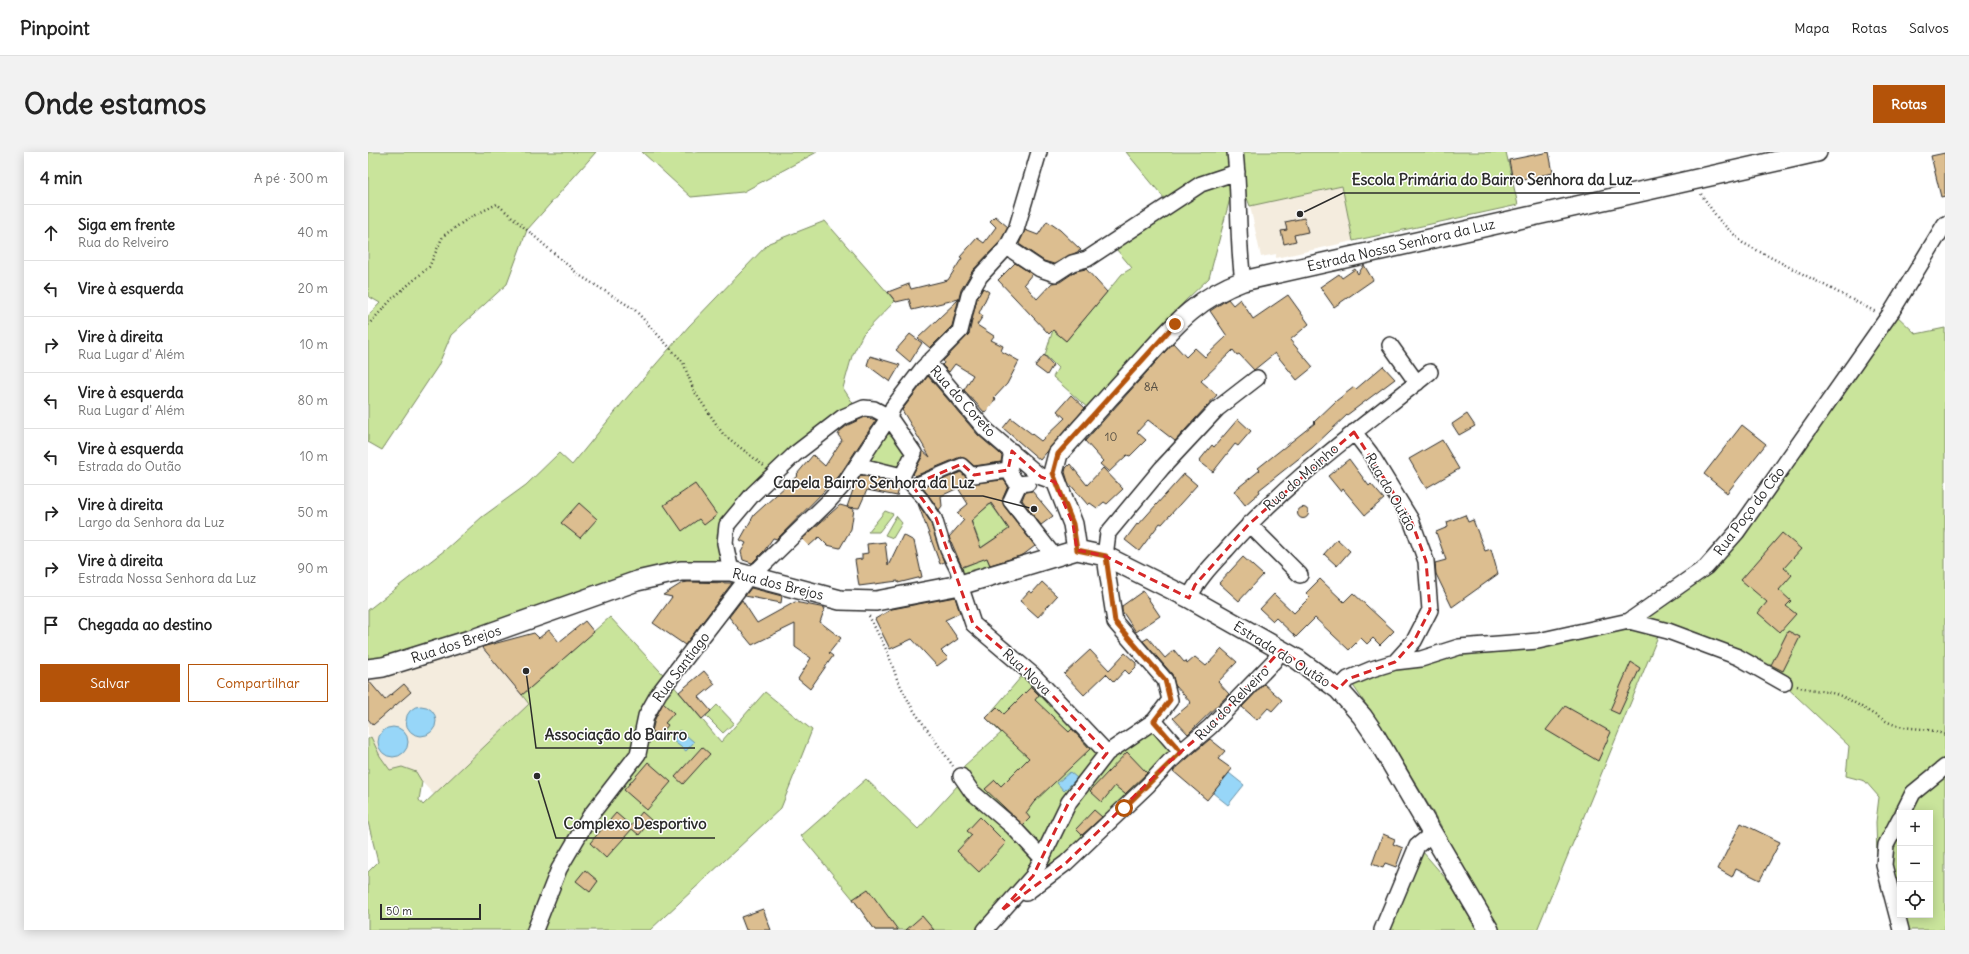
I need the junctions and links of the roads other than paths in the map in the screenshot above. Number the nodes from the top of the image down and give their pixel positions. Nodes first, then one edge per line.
1 (1039, 152) edge
2 (1235, 152) edge
3 (1817, 152) edge
4 (1237, 172) junction
5 (1945, 224) edge
6 (1007, 247) junction
7 (1243, 281) junction
8 (1390, 345) dead end
9 (928, 362) junction
10 (1430, 372) dead end
11 (1258, 378) dead end
12 (1416, 383) junction
13 (889, 417) junction
14 (1354, 432) junction
15 (1012, 451) junction
16 (857, 465) junction
17 (1008, 470) junction
18 (974, 476) joint
19 (1048, 480) junction
20 (907, 481) junction
21 (1020, 484) junction
22 (1249, 524) junction
23 (1077, 550) junction
24 (1054, 556) junction
25 (1106, 556) junction
26 (731, 571) junction
27 (749, 576) junction
28 (1300, 576) dead end
29 (960, 585) junction
30 (1189, 598) junction
31 (1629, 621) junction
32 (1282, 650) junction
33 (1395, 662) junction
34 (368, 669) edge
35 (1784, 683) road end
36 (1338, 688) junction
37 (1154, 721) junction
38 (1181, 752) junction
39 (1107, 753) junction
40 (1945, 767) edge
41 (961, 776) road end
42 (1904, 810) edge
43 (1897, 824) edge
44 (1433, 833) junction
45 (1042, 858) junction
46 (1001, 911) junction
47 (535, 930) edge
48 (985, 930) edge
49 (1382, 930) edge
50 (1489, 930) edge
51 (1901, 930) edge

1 - 6 street, Rua Santiago
2 - 4 street
3 - 7 street, Estrada Nossa Senhora da Luz
4 - 6 street
4 - 7 street
5 - 31 street, Rua Poço do Cão
6 - 9 street, Rua Santiago
7 - 19 street, Estrada Nossa Senhora da Luz
8 - 12 street
9 - 13 street, Rua Santiago
9 - 15 street, Rua do Coreto
10 - 12 street, Rua do Moinho
11 - 25 street
12 - 14 street, Rua do Moinho
13 - 16 street, Rua Santiago
13 - 20 street
13 - 26 street
14 - 22 street, Rua do Moinho
14 - 33 street, Rua do Outão
15 - 17 street
15 - 19 street, Rua do Coreto
16 - 20 street
16 - 27 street, Rua Santiago
17 - 18 street
17 - 21 street
18 - 20 street
19 - 21 street
19 - 23 street
20 - 29 street
21 - 24 street
22 - 28 street
22 - 30 street, Rua do Moinho
23 - 24 street, Rua dos Brejos
23 - 25 street, Estrada do Outão
24 - 29 street, Rua dos Brejos
25 - 30 street, Estrada do Outão
25 - 37 street
26 - 27 street, Rua dos Brejos
26 - 34 street, Rua dos Brejos
27 - 29 street, Rua dos Brejos
27 - 47 street, Rua Santiago
29 - 39 street, Rua Nova
30 - 32 street, Estrada do Outão
31 - 33 street, Rua Poço do Cão
31 - 35 street
32 - 36 street, Estrada do Outão
32 - 38 street, Rua do Relveiro
33 - 36 street, Rua Poço do Cão
36 - 44 street, Estrada do Outão
37 - 38 street
37 - 39 street
38 - 46 street, Rua do Relveiro
39 - 45 street
40 - 42 street
41 - 45 street
43 - 51 street
44 - 49 street
44 - 50 street, Estrada do Outão
45 - 46 street
46 - 48 street

